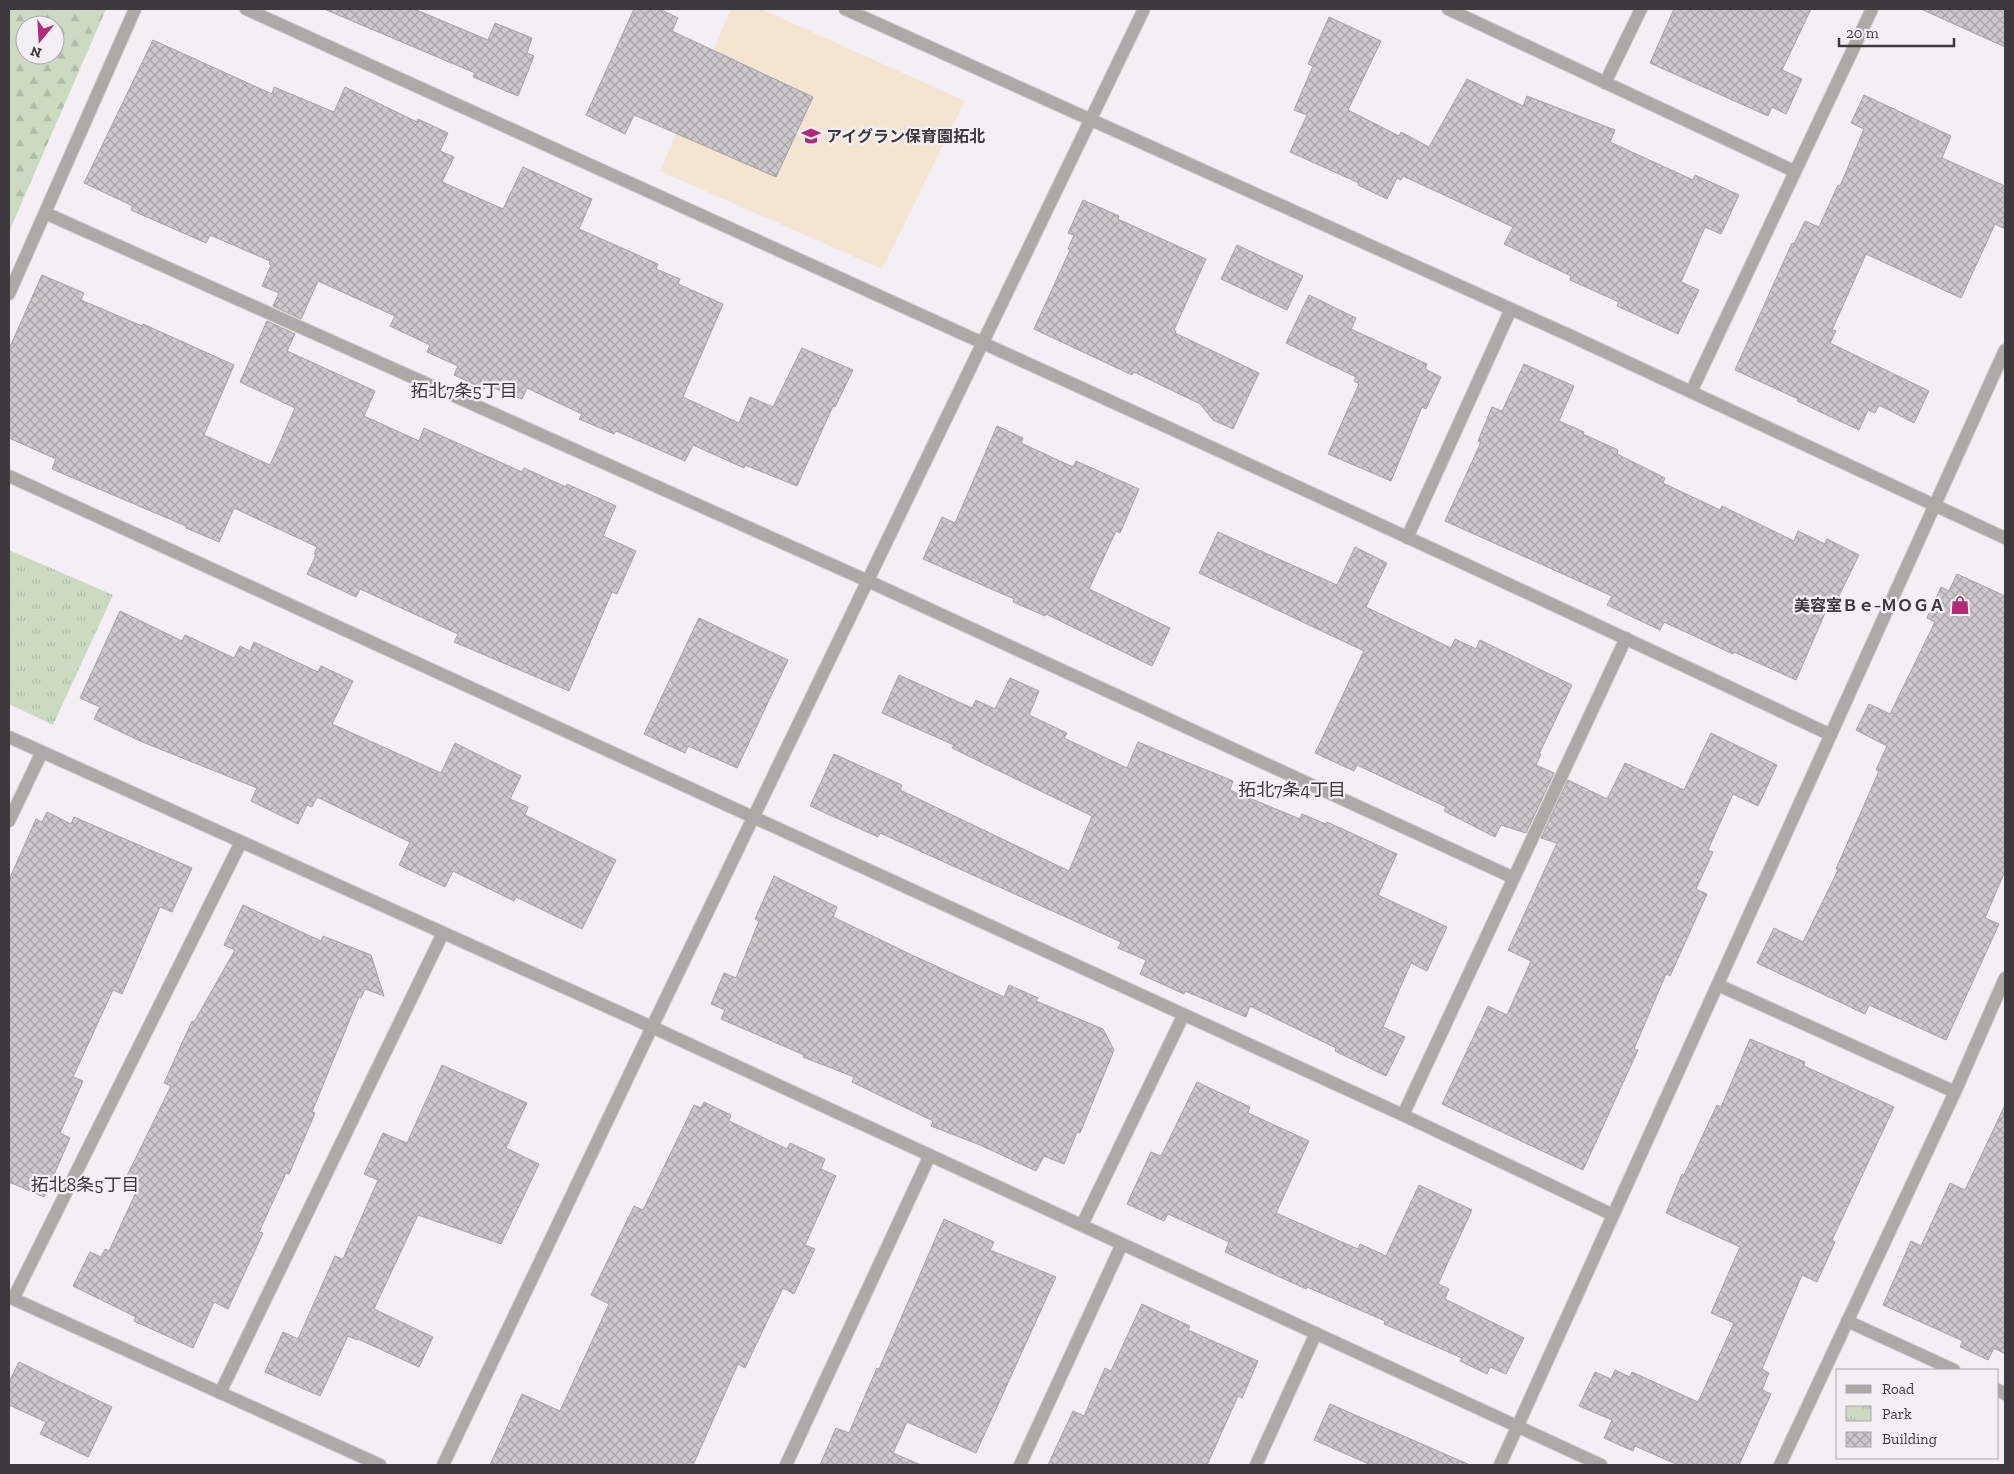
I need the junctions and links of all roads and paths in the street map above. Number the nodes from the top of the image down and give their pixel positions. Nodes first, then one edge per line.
1 (135, 9) edge
2 (246, 9) edge
3 (845, 9) edge
4 (1144, 9) edge
5 (1448, 9) edge
6 (1641, 9) edge
7 (1872, 9) edge
8 (1605, 83) junction
9 (1090, 119) junction
10 (1794, 171) junction
11 (45, 213) junction
12 (9, 294) edge
13 (1511, 309) junction
14 (982, 343) junction
15 (2005, 350) edge
16 (1691, 392) junction
17 (9, 476) edge
18 (1935, 506) junction
19 (1407, 538) junction
20 (2005, 538) edge
21 (868, 580) junction
22 (1626, 638) junction
23 (1831, 735) junction
24 (9, 737) edge
25 (42, 752) junction
26 (753, 818) junction
27 (9, 821) edge
28 (241, 842) junction
29 (1514, 878) junction
30 (443, 933) junction
31 (2005, 978) edge
32 (1718, 984) junction
33 (1183, 1016) junction
34 (652, 1027) junction
35 (1954, 1092) junction
36 (1403, 1115) junction
37 (930, 1155) junction
38 (1613, 1215) junction
39 (1082, 1225) junction
40 (1122, 1244) junction
41 (11, 1298) edge
42 (1847, 1321) junction
43 (1316, 1334) junction
44 (1952, 1369) edge
45 (220, 1393) junction
46 (1518, 1427) junction
47 (380, 1465) edge
48 (443, 1465) edge
49 (786, 1465) edge
50 (1020, 1465) edge
51 (1256, 1465) edge
52 (1500, 1465) edge
53 (1601, 1465) edge
54 (1780, 1465) edge

1 - 11 street
2 - 14 street
3 - 9 street
4 - 9 street
5 - 8 street
6 - 8 street
7 - 10 street
8 - 10 street
9 - 13 street
9 - 14 street
10 - 16 street
11 - 12 street
11 - 21 street
13 - 16 street
13 - 19 street
14 - 19 street
14 - 21 street
15 - 18 street
16 - 18 street
17 - 26 street
18 - 20 street
18 - 23 street
19 - 22 street
21 - 26 street
21 - 29 street
22 - 23 street
22 - 29 street
23 - 32 street
24 - 25 street
25 - 27 street
25 - 28 street
26 - 33 street
26 - 34 street
28 - 30 street
28 - 41 street
29 - 36 street
30 - 34 street
30 - 45 street
31 - 35 street
32 - 35 street
32 - 38 street
33 - 36 street
33 - 39 street
34 - 37 street
34 - 48 street
35 - 42 street
36 - 38 street
37 - 39 street
37 - 49 street
38 - 46 street
39 - 40 street
40 - 43 street
40 - 50 street
41 - 45 street
42 - 44 street
42 - 54 street
43 - 46 street
43 - 51 street
45 - 47 street
46 - 52 street
46 - 53 street

